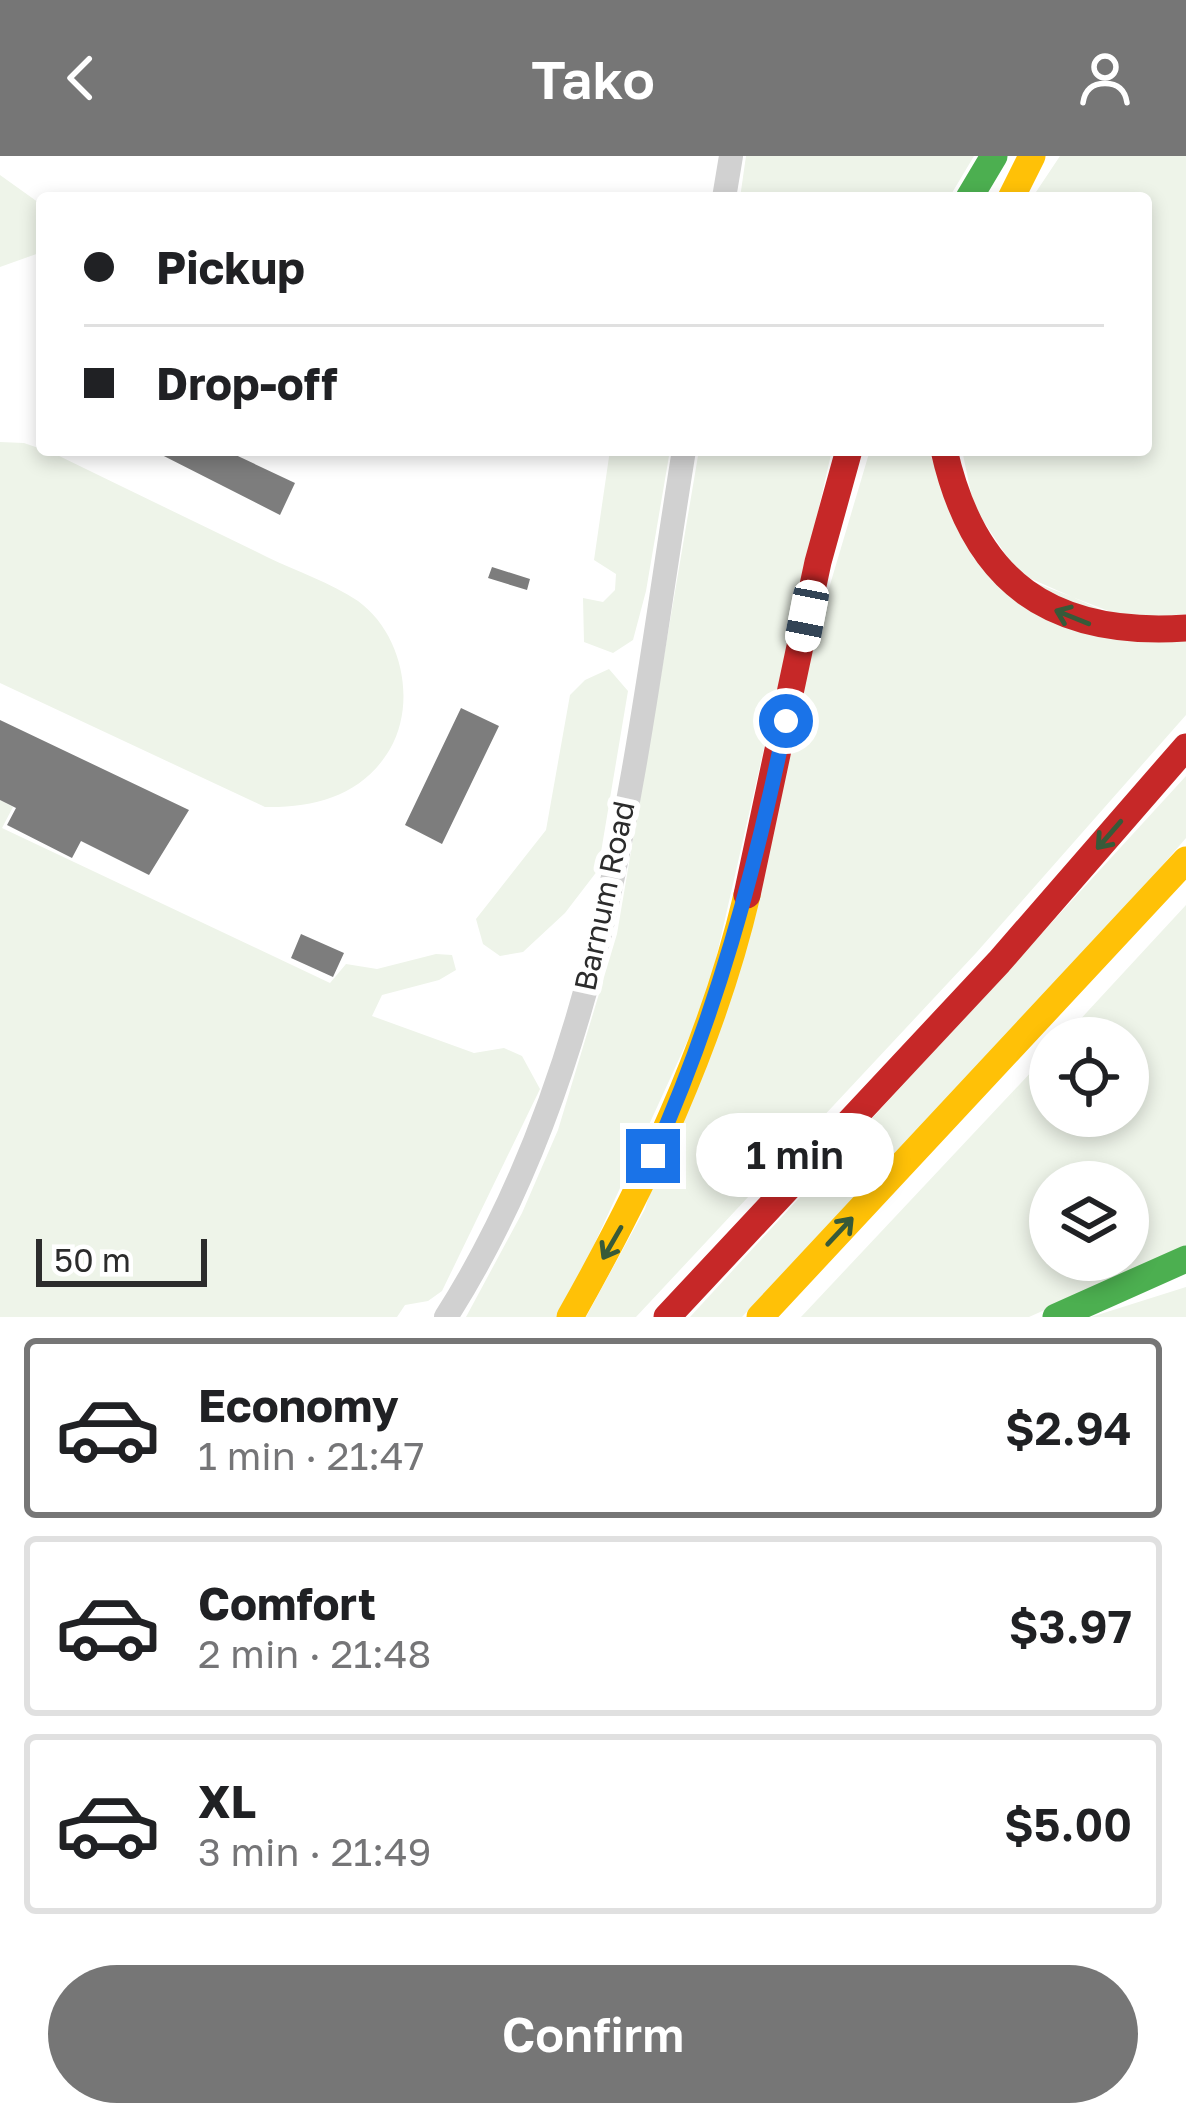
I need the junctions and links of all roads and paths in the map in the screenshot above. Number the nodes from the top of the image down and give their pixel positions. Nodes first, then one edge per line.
1 (731, 156) edge
2 (994, 156) edge
3 (1033, 158) edge
4 (725, 192) edge
5 (973, 192) edge
6 (1014, 192) edge
7 (683, 456) edge
8 (847, 456) edge
9 (945, 456) edge
10 (1186, 628) edge
11 (1186, 747) edge
12 (1186, 860) edge
13 (1186, 1259) edge
14 (446, 1317) edge
15 (570, 1317) edge
16 (667, 1317) edge
17 (760, 1317) edge
18 (1056, 1317) edge

1 - 4 street
2 - 5 highway
3 - 6 highway
7 - 14 street, Barnum Road
8 -> 15 highway
10 -> 9 highway
11 -> 16 highway
17 -> 12 highway
13 - 18 highway

